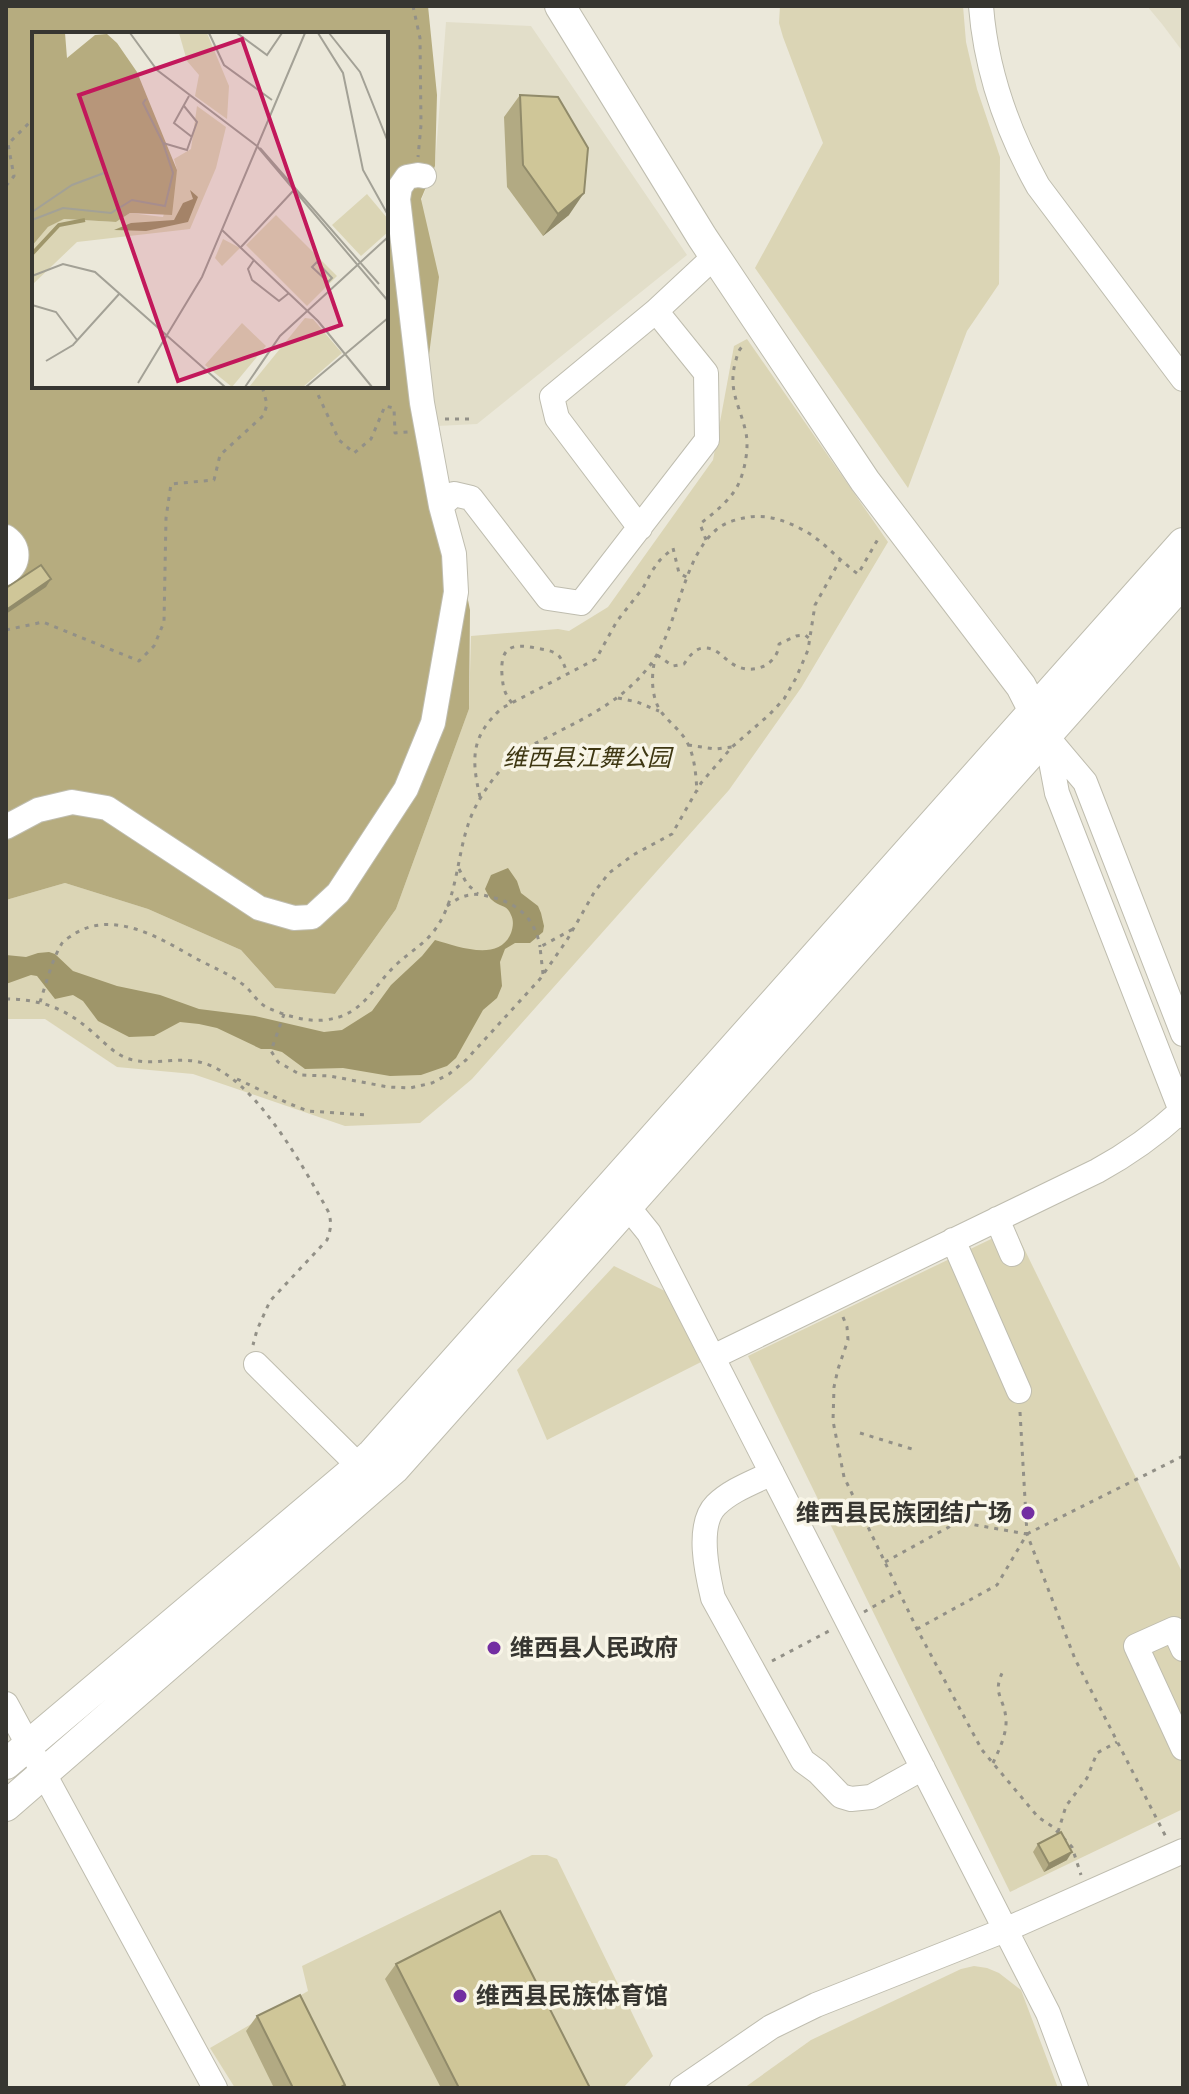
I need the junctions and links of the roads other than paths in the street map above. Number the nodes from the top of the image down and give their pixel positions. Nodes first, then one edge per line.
1 (560, 6) edge
2 (981, 6) edge
3 (421, 176) road end
4 (715, 256) junction
5 (656, 311) junction
6 (1183, 379) edge
7 (441, 506) junction
8 (640, 528) junction
9 (6, 537) edge
10 (1183, 543) edge
11 (6, 573) edge
12 (1183, 582) edge
13 (1040, 722) junction
14 (6, 827) edge
15 (1183, 1034) edge
16 (1182, 1113) edge
17 (628, 1207) junction
18 (997, 1219) junction
19 (953, 1240) junction
20 (1012, 1254) dead end
21 (713, 1357) junction
22 (256, 1364) road end
23 (1019, 1391) road end
24 (359, 1466) junction
25 (772, 1473) junction
26 (1183, 1649) edge
27 (6, 1704) edge
28 (29, 1744) junction
29 (1183, 1748) edge
30 (6, 1764) edge
31 (923, 1768) junction
32 (45, 1773) junction
33 (6, 1806) edge
34 (1179, 1853) edge
35 (1005, 1930) junction
36 (215, 2088) edge
37 (682, 2088) edge
38 (1076, 2088) edge

1 - 4 main road
2 - 6 street
3 - 7 street
4 - 5 street
4 - 13 main road
5 - 8 street
5 - 8 street
7 - 8 street
7 - 14 street
9 - 11 street
10 - 13 main road
12 - 13 main road
13 - 15 street
13 - 16 street
13 - 17 main road
13 - 24 main road
16 - 18 street
17 - 21 street
17 - 32 main road
18 - 19 street
18 - 20 street
19 - 21 street
19 - 23 street
21 - 25 street
22 - 24 street
24 - 28 main road
25 - 31 street
25 - 31 street
26 - 29 street
27 - 28 street
28 - 30 main road
28 - 32 street
31 - 35 street
32 - 33 main road
32 - 36 street
34 - 35 street
35 - 37 street
35 - 38 street

